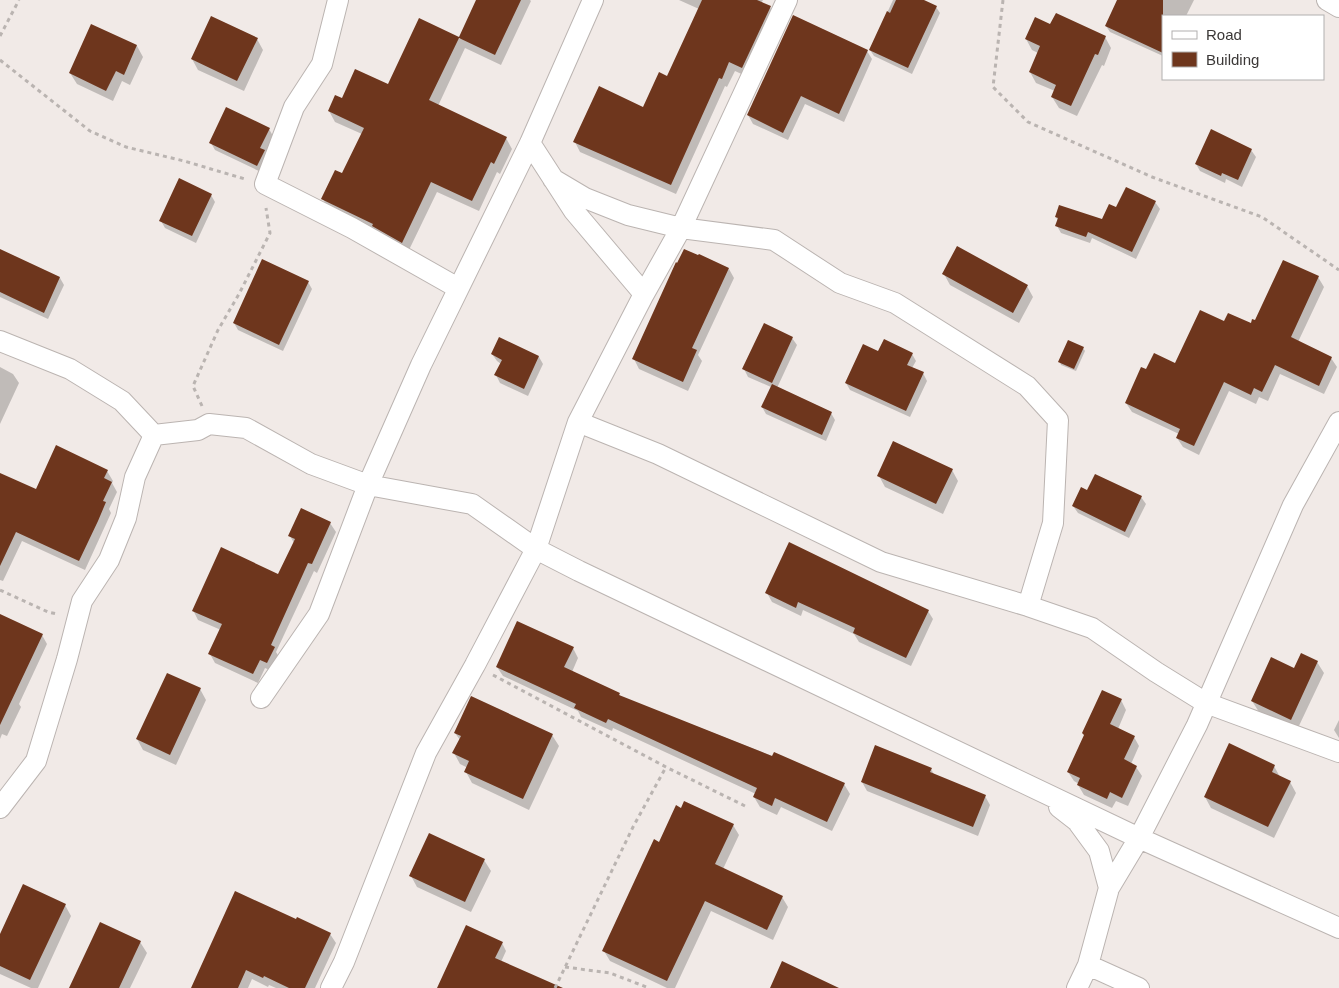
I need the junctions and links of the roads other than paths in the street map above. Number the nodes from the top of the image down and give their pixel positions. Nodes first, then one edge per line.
1 (338, 0) edge
2 (593, 0) edge
3 (787, 0) edge
4 (1327, 0) edge
5 (1339, 7) edge
6 (530, 143) junction
7 (553, 179) junction
8 (680, 228) junction
9 (458, 288) junction
10 (644, 294) junction
11 (0, 341) edge
12 (578, 422) junction
13 (1339, 422) edge
14 (154, 435) junction
15 (368, 485) junction
16 (536, 549) junction
17 (1028, 606) junction
18 (261, 698) dead end
19 (1206, 703) junction
20 (1339, 752) edge
21 (1036, 789) junction
22 (0, 808) edge
23 (1140, 838) junction
24 (1109, 888) junction
25 (1339, 928) edge
26 (1088, 965) junction
27 (332, 988) edge
28 (1077, 988) edge
29 (1139, 988) edge

1 - 9 street
2 - 6 street
3 - 8 street
4 - 5 street
6 - 7 street
6 - 9 street
7 - 8 street
7 - 10 street
8 - 10 street
8 - 17 street
9 - 15 street
10 - 12 street
11 - 14 street
12 - 16 street
12 - 17 street
13 - 19 street
14 - 15 street
14 - 22 street
15 - 16 street
15 - 18 street
16 - 21 street
16 - 27 street
17 - 19 street
19 - 20 street
19 - 23 street
21 - 23 street
21 - 24 street
23 - 24 street
23 - 25 street
24 - 26 street
26 - 28 street
26 - 29 street

